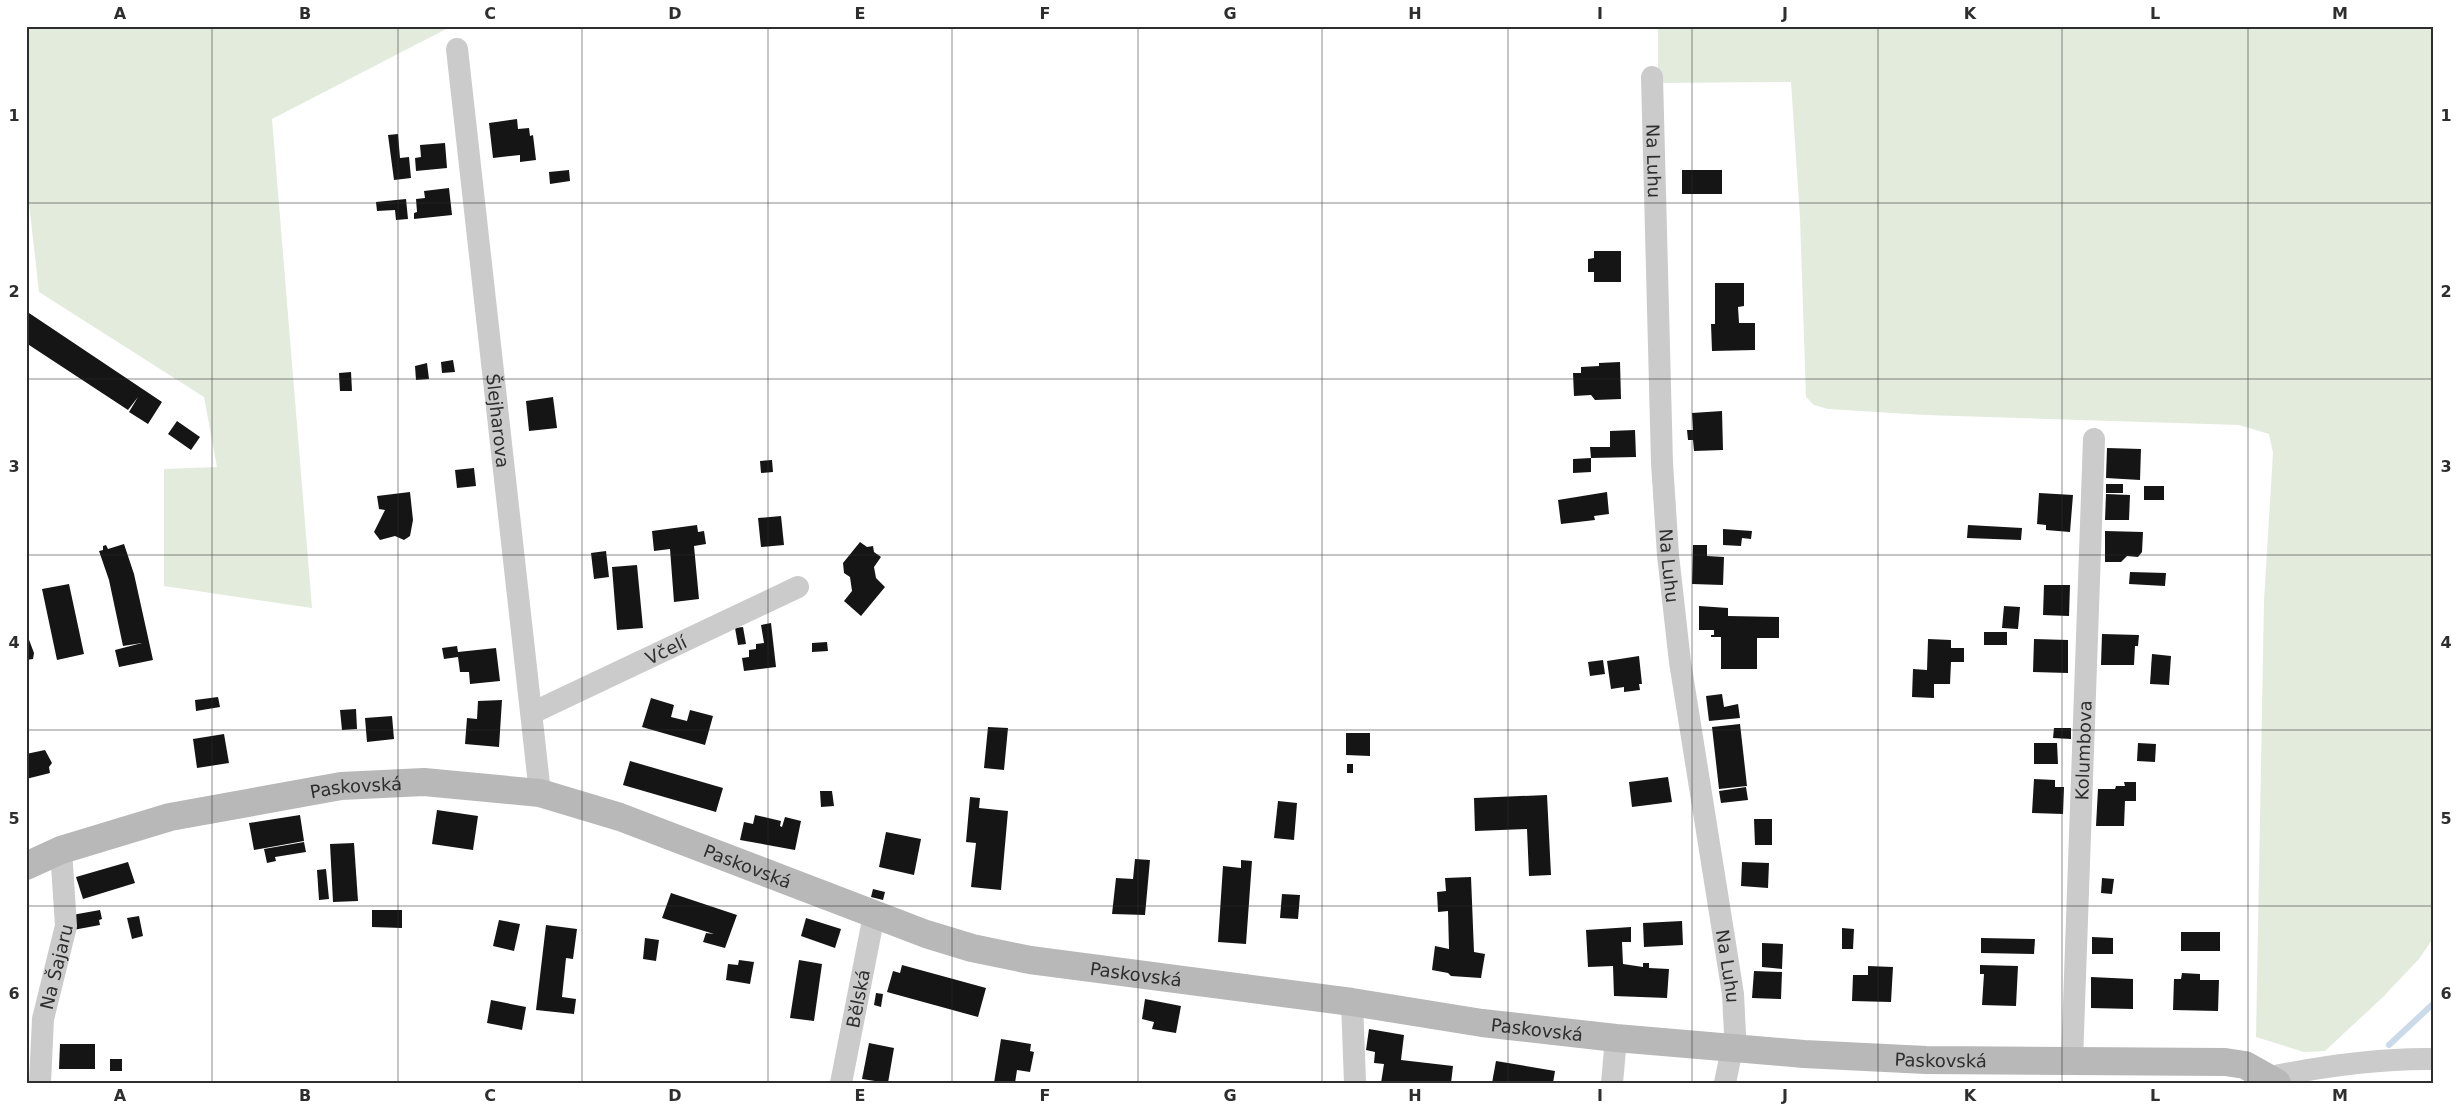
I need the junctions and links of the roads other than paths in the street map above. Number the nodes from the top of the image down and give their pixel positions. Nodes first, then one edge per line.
1 (457, 49) dead end
2 (1652, 77) dead end
3 (2094, 439) dead end
4 (798, 587) dead end
5 (532, 713) junction
6 (540, 793) junction
7 (61, 850) junction
8 (26, 866) edge
9 (874, 915) junction
10 (1352, 1002) junction
11 (1616, 1038) junction
12 (1731, 1048) junction
13 (2434, 1059) edge
14 (2072, 1061) junction
15 (2273, 1080) edge
16 (40, 1083) edge
17 (841, 1083) edge
18 (1355, 1083) edge
19 (1612, 1083) edge
20 (1725, 1083) edge

1 - 5 street, Šlejharova
2 - 12 street, Na Luhu
3 - 14 street, Kolumbova
4 - 5 street, Včelí
5 - 6 street, Šlejharova
6 - 7 street, Paskovská
6 - 9 street, Paskovská
7 - 8 street, Paskovská
7 - 16 street, Na Šajaru
9 - 10 street, Paskovská
9 - 17 street, Bělská
10 - 11 street, Paskovská
10 - 18 street
11 - 12 street, Paskovská
11 - 19 street
12 - 14 street, Paskovská
12 - 20 street, Na Luhu
13 - 15 street
14 - 15 street, Paskovská

